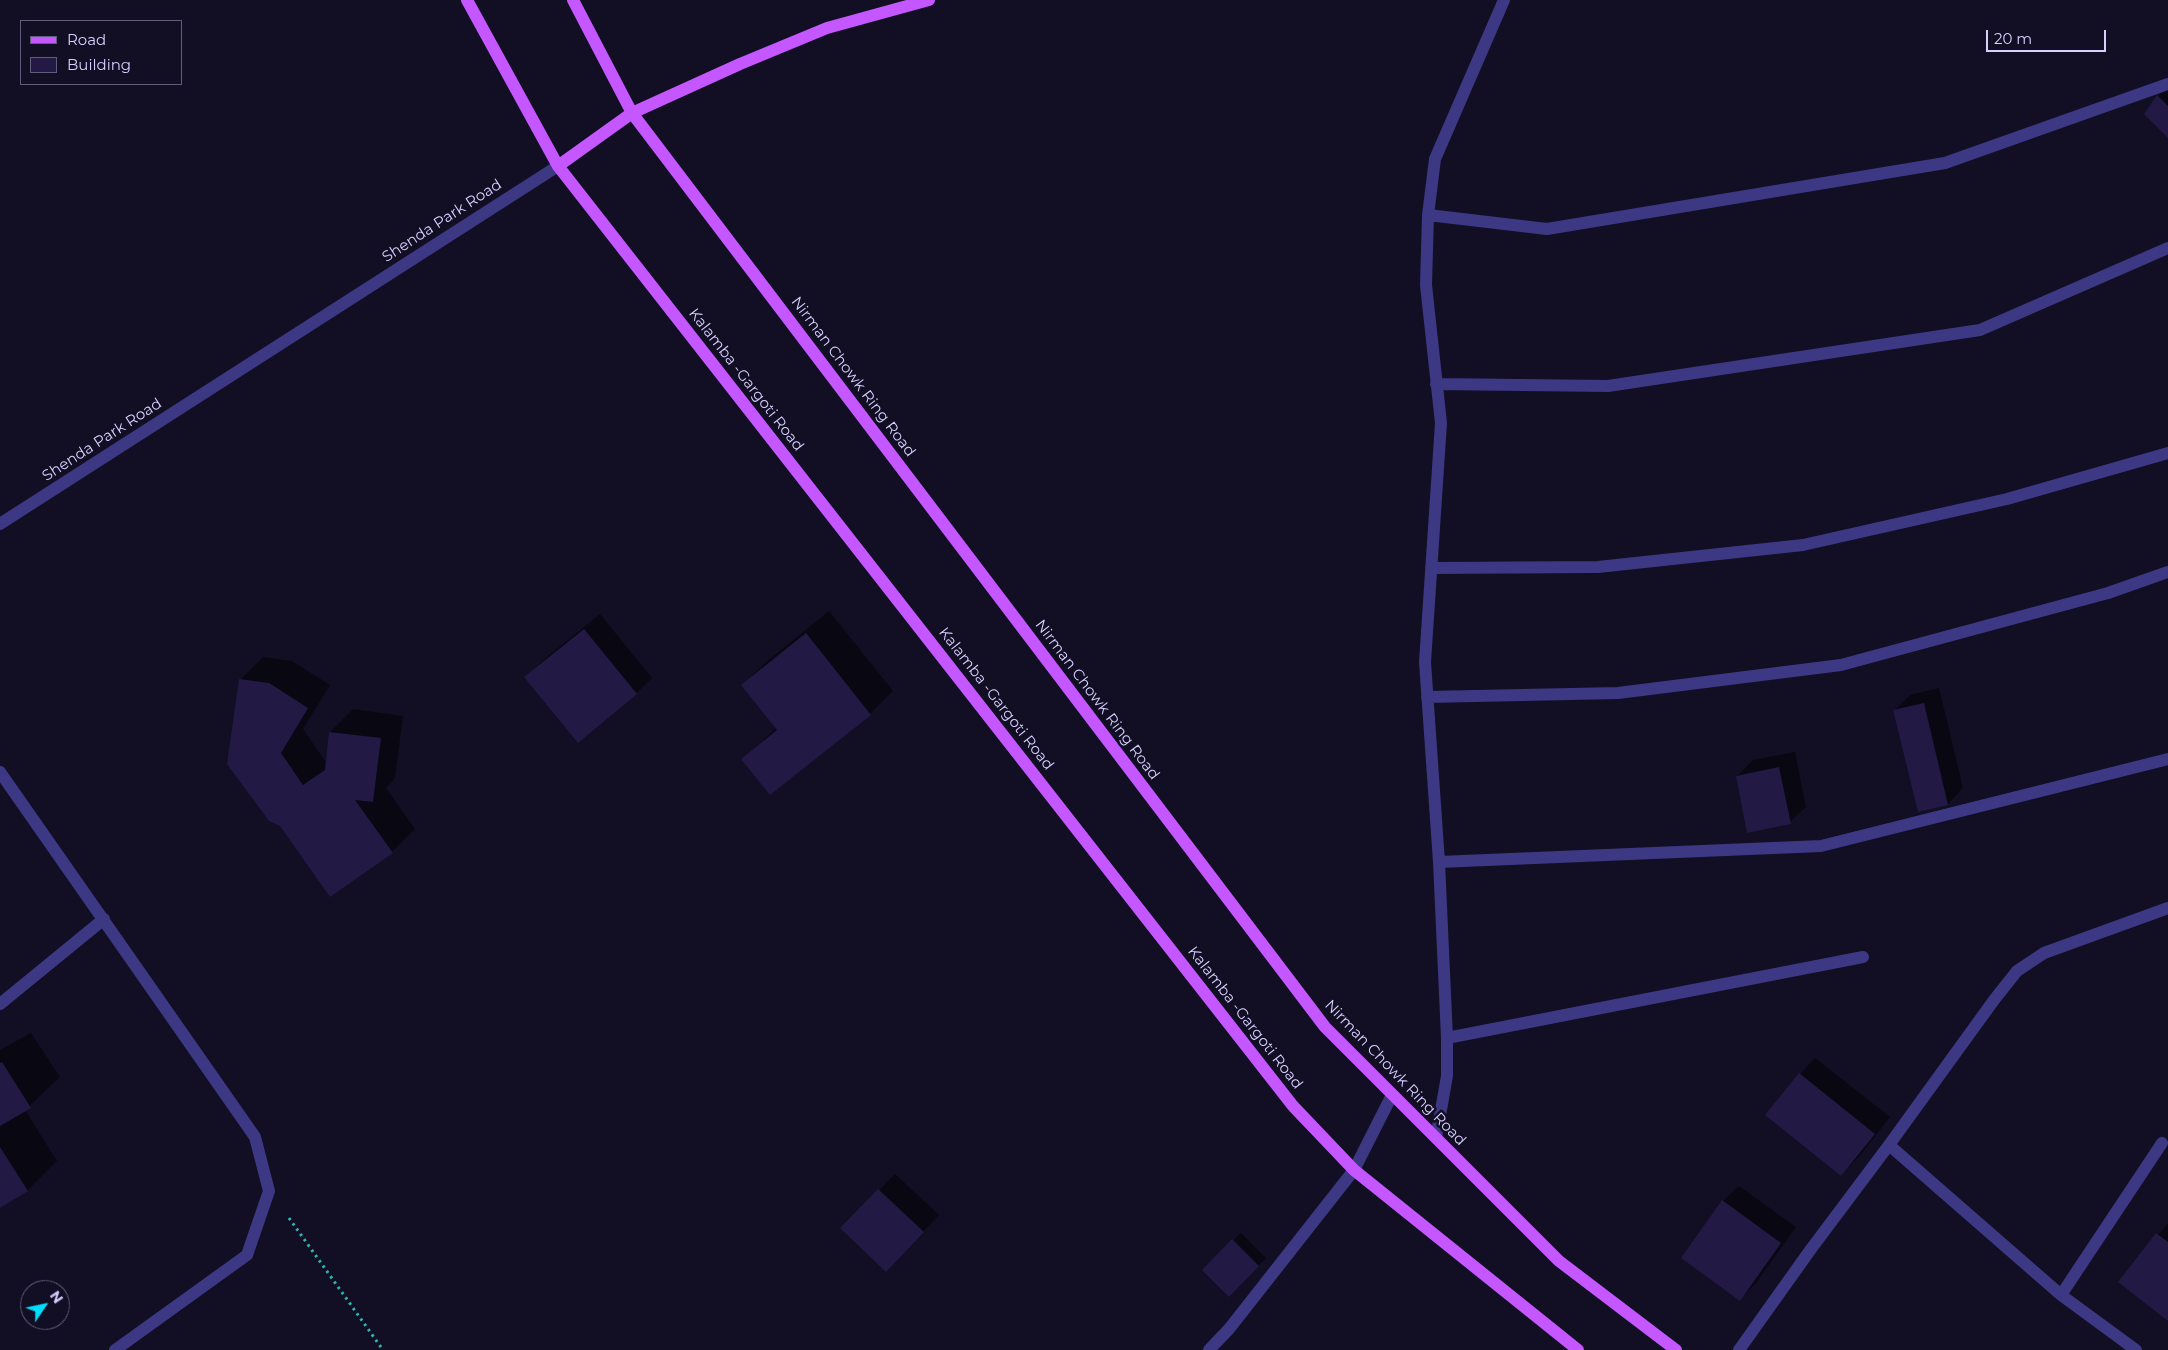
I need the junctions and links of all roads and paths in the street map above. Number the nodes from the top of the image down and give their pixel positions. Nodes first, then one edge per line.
1 (467, 0) edge
2 (573, 0) edge
3 (929, 0) edge
4 (1504, 0) edge
5 (2168, 84) edge
6 (632, 113) junction
7 (558, 166) junction
8 (1428, 215) junction
9 (2168, 248) edge
10 (1436, 384) junction
11 (2168, 453) edge
12 (0, 524) edge
13 (1431, 568) junction
14 (2168, 572) edge
15 (1427, 697) junction
16 (2168, 760) edge
17 (0, 772) edge
18 (1439, 862) junction
19 (2168, 908) edge
20 (104, 919) junction
21 (1864, 957) dead end
22 (0, 1004) edge
23 (1447, 1038) junction
24 (1392, 1095) junction
25 (1436, 1138) junction
26 (2162, 1143) dead end
27 (1889, 1146) junction
28 (1354, 1170) junction
29 (269, 1191) junction
30 (2062, 1295) junction
31 (115, 1350) edge
32 (383, 1350) edge
33 (1209, 1350) edge
34 (1578, 1350) edge
35 (1676, 1350) edge
36 (1739, 1350) edge
37 (2136, 1350) edge

1 - 7 main road, Kalamba -Gargoti Road
2 - 6 main road, Nirman Chowk Ring Road
3 - 6 main road, Shenda Park Road
4 - 8 street
5 - 8 street
6 - 7 main road, Shenda Park Road
6 - 24 main road, Nirman Chowk Ring Road
7 - 12 street, Shenda Park Road
7 - 28 main road, Kalamba -Gargoti Road
8 - 10 street
9 - 10 street
10 - 13 street
11 - 13 street
13 - 15 street
14 - 15 street
15 - 18 street
16 - 18 street
17 - 20 street
18 - 23 street
19 - 27 street
20 - 22 street
20 - 29 street
21 - 23 street
23 - 25 street
24 - 25 main road, Nirman Chowk Ring Road
24 - 28 street
25 - 35 main road, Nirman Chowk Ring Road
26 - 30 street
27 - 30 street
27 - 36 street
28 - 33 street
28 - 34 main road, Kalamba -Gargoti Road
29 - 31 street
29 - 32 path
30 - 37 street

